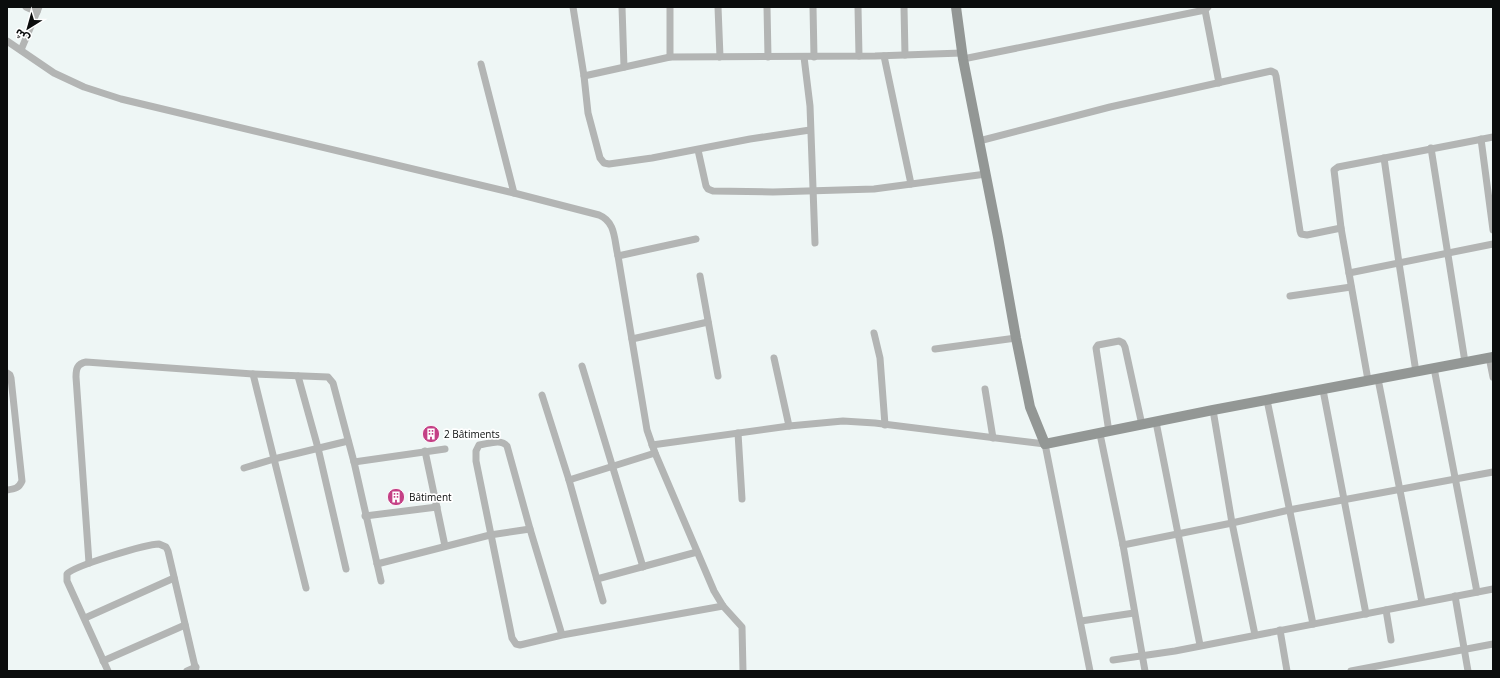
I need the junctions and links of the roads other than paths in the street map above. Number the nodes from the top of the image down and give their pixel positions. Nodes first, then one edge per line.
1 (26, 7) edge
2 (573, 7) edge
3 (622, 7) edge
4 (670, 7) edge
5 (718, 7) edge
6 (767, 7) edge
7 (812, 7) edge
8 (858, 7) edge
9 (904, 7) edge
10 (956, 7) edge
11 (38, 9) edge
12 (1207, 9) edge
13 (7, 41) edge
14 (21, 50) junction
15 (905, 55) junction
16 (859, 56) junction
17 (884, 56) junction
18 (962, 56) junction
19 (670, 57) junction
20 (720, 57) junction
21 (768, 57) junction
22 (804, 57) junction
23 (814, 57) junction
24 (481, 64) dead end
25 (624, 67) junction
26 (584, 76) junction
27 (1219, 83) junction
28 (810, 130) junction
29 (1493, 137) edge
30 (1481, 139) junction
31 (979, 141) junction
32 (1431, 148) junction
33 (698, 150) junction
34 (1384, 158) junction
35 (986, 174) junction
36 (911, 184) junction
37 (812, 190) junction
38 (514, 193) junction
39 (1341, 228) junction
40 (1493, 230) edge
41 (696, 239) dead end
42 (815, 243) dead end
43 (1493, 244) edge
44 (1447, 254) junction
45 (618, 256) junction
46 (1398, 263) junction
47 (1349, 273) junction
48 (700, 276) dead end
49 (1351, 287) junction
50 (1290, 296) dead end
51 (708, 322) junction
52 (874, 333) dead end
53 (1016, 338) junction
54 (632, 339) junction
55 (935, 349) dead end
56 (1491, 357) edge
57 (774, 358) dead end
58 (1465, 362) junction
59 (582, 366) dead end
60 (1434, 368) junction
61 (1416, 372) junction
62 (7, 373) edge
63 (253, 374) junction
64 (298, 376) junction
65 (718, 376) dead end
66 (1493, 377) edge
67 (1373, 380) junction
68 (985, 389) dead end
69 (1323, 390) junction
70 (542, 395) dead end
71 (1267, 400) junction
72 (1213, 410) junction
73 (1156, 422) junction
74 (885, 425) junction
75 (1142, 425) junction
76 (789, 426) junction
77 (738, 433) junction
78 (1105, 433) junction
79 (993, 438) junction
80 (348, 441) junction
81 (1046, 444) junction
82 (652, 445) junction
83 (318, 448) junction
84 (445, 448) dead end
85 (425, 451) junction
86 (655, 453) junction
87 (274, 459) junction
88 (354, 462) junction
89 (612, 466) junction
90 (244, 468) dead end
91 (1493, 472) edge
92 (1455, 479) junction
93 (568, 480) junction
94 (7, 490) edge
95 (1400, 490) junction
96 (742, 499) dead end
97 (1344, 500) junction
98 (437, 507) junction
99 (1289, 510) junction
100 (365, 516) junction
101 (1232, 523) junction
102 (530, 529) junction
103 (1179, 534) junction
104 (490, 535) junction
105 (1123, 545) junction
106 (445, 546) junction
107 (697, 552) junction
108 (89, 563) junction
109 (377, 564) junction
110 (643, 567) junction
111 (346, 569) dead end
112 (174, 578) junction
113 (598, 580) junction
114 (381, 581) dead end
115 (306, 588) dead end
116 (1493, 589) edge
117 (1477, 592) junction
118 (1455, 596) junction
119 (603, 601) dead end
120 (1422, 602) junction
121 (723, 606) junction
122 (1386, 610) junction
123 (1134, 613) junction
124 (1366, 614) junction
125 (85, 618) junction
126 (1081, 621) junction
127 (1313, 624) junction
128 (185, 625) junction
129 (1280, 630) junction
130 (562, 635) junction
131 (1255, 635) junction
132 (1392, 640) dead end
133 (1493, 644) edge
134 (1200, 645) junction
135 (1465, 649) junction
136 (1142, 656) junction
137 (1113, 660) dead end
138 (103, 661) junction
139 (196, 669) edge
140 (108, 671) edge
141 (187, 671) edge
142 (743, 671) edge
143 (1090, 671) edge
144 (1145, 671) edge
145 (1287, 671) edge
146 (1351, 671) edge
147 (1468, 671) edge

1 - 11 street
2 - 26 street
3 - 25 street
4 - 19 street
5 - 20 street
6 - 21 street
7 - 23 street
8 - 16 street
9 - 15 street
10 - 18 street
11 - 14 street
12 - 18 street
12 - 27 street
13 - 14 street
14 - 38 street
15 - 17 street
15 - 18 street
16 - 17 street
16 - 23 street
17 - 36 street
18 - 31 street
19 - 20 street
19 - 25 street
20 - 21 street
21 - 22 street
22 - 23 street
22 - 28 street
24 - 38 street
25 - 26 street
26 - 33 street
27 - 31 street
27 - 39 street
28 - 33 street
28 - 37 street
29 - 30 street
30 - 32 street
30 - 40 street
31 - 35 street
32 - 34 street
32 - 44 street
33 - 37 street
34 - 39 street
34 - 46 street
35 - 36 street
35 - 53 street
36 - 37 street
37 - 42 street
38 - 45 street
39 - 47 street
41 - 45 street
43 - 44 street
44 - 46 street
44 - 58 street
45 - 54 street
46 - 47 street
46 - 61 street
47 - 49 street
48 - 51 street
49 - 50 street
49 - 67 street
51 - 54 street
51 - 65 street
52 - 74 street
53 - 55 street
53 - 81 street
54 - 82 street
56 - 58 street
56 - 66 street
57 - 76 street
58 - 60 street
59 - 89 street
60 - 61 street
60 - 92 street
61 - 67 street
62 - 94 street
63 - 64 street
63 - 87 street
63 - 108 street
64 - 80 street
64 - 83 street
67 - 69 street
67 - 95 street
68 - 79 street
69 - 71 street
69 - 97 street
70 - 93 street
71 - 72 street
71 - 99 street
72 - 73 street
72 - 101 street
73 - 75 street
73 - 103 street
74 - 76 street
74 - 79 street
75 - 78 street
75 - 78 street
76 - 77 street
77 - 82 street
77 - 96 street
78 - 81 street
78 - 105 street
79 - 81 street
80 - 83 street
80 - 88 street
81 - 126 street
82 - 86 street
83 - 87 street
83 - 111 street
84 - 85 street
85 - 88 street
85 - 98 street
86 - 89 street
86 - 107 street
87 - 90 street
87 - 115 street
88 - 100 street
89 - 93 street
89 - 110 street
91 - 92 street
92 - 95 street
92 - 117 street
93 - 113 street
95 - 97 street
95 - 120 street
97 - 99 street
97 - 124 street
98 - 100 street
98 - 106 street
99 - 101 street
99 - 127 street
100 - 109 street
101 - 103 street
101 - 131 street
102 - 104 street
102 - 104 street
102 - 130 street
103 - 105 street
103 - 134 street
104 - 106 street
104 - 130 street
105 - 123 street
106 - 109 street
107 - 110 street
107 - 121 street
108 - 112 street
108 - 125 street
109 - 114 street
110 - 113 street
112 - 125 street
112 - 128 street
113 - 119 street
116 - 117 street
117 - 118 street
118 - 120 street
118 - 135 street
120 - 122 street
121 - 130 street
121 - 142 street
122 - 124 street
122 - 132 street
123 - 126 street
123 - 136 street
124 - 127 street
125 - 138 street
126 - 143 street
127 - 129 street
128 - 138 street
128 - 139 street
129 - 131 street
129 - 145 street
131 - 134 street
133 - 135 street
134 - 136 street
135 - 146 street
135 - 147 street
136 - 137 street
136 - 144 street
138 - 140 street
139 - 141 street

